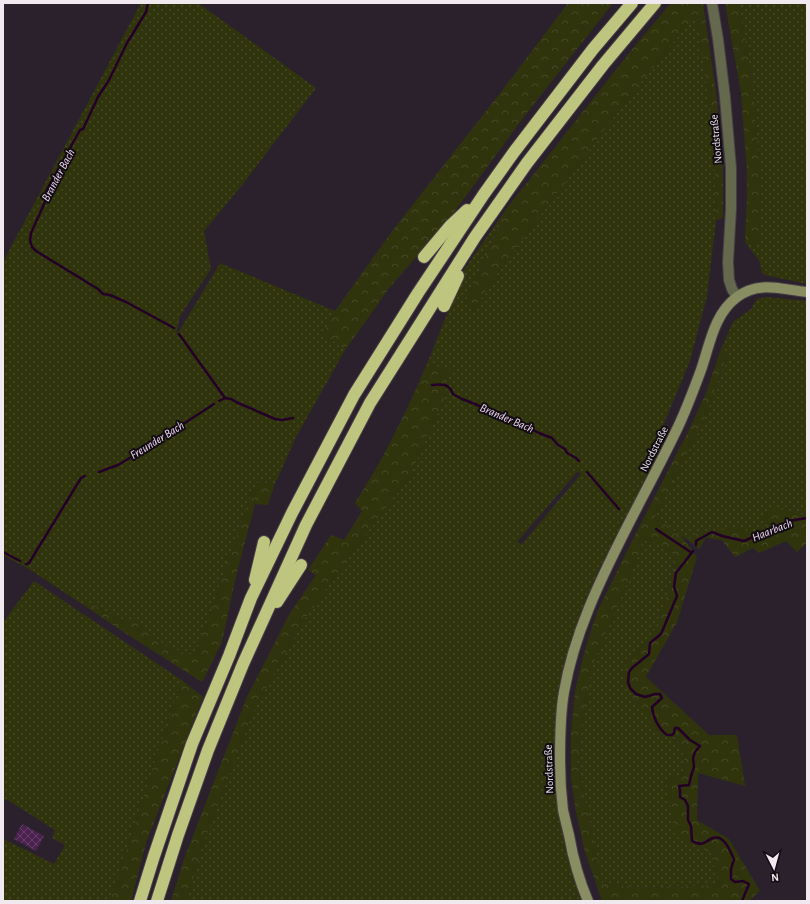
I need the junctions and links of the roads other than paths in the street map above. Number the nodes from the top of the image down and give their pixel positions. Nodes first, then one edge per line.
1 (632, 3) edge
2 (655, 3) edge
3 (712, 3) edge
4 (484, 194) junction
5 (475, 237) junction
6 (424, 257) dead end
7 (807, 292) edge
8 (737, 297) junction
9 (444, 306) dead end
10 (264, 542) dead end
11 (302, 565) dead end
12 (251, 598) junction
13 (258, 631) junction
14 (140, 901) edge
15 (157, 901) edge
16 (588, 901) edge

1 - 4 highway
2 - 5 highway
3 - 8 street, Nordstraße
4 - 6 highway
4 - 12 highway
5 - 9 highway
5 - 13 highway
7 - 8 main road
8 - 16 main road, Nordstraße
10 - 12 highway
11 - 13 highway
12 - 14 highway
13 - 15 highway

